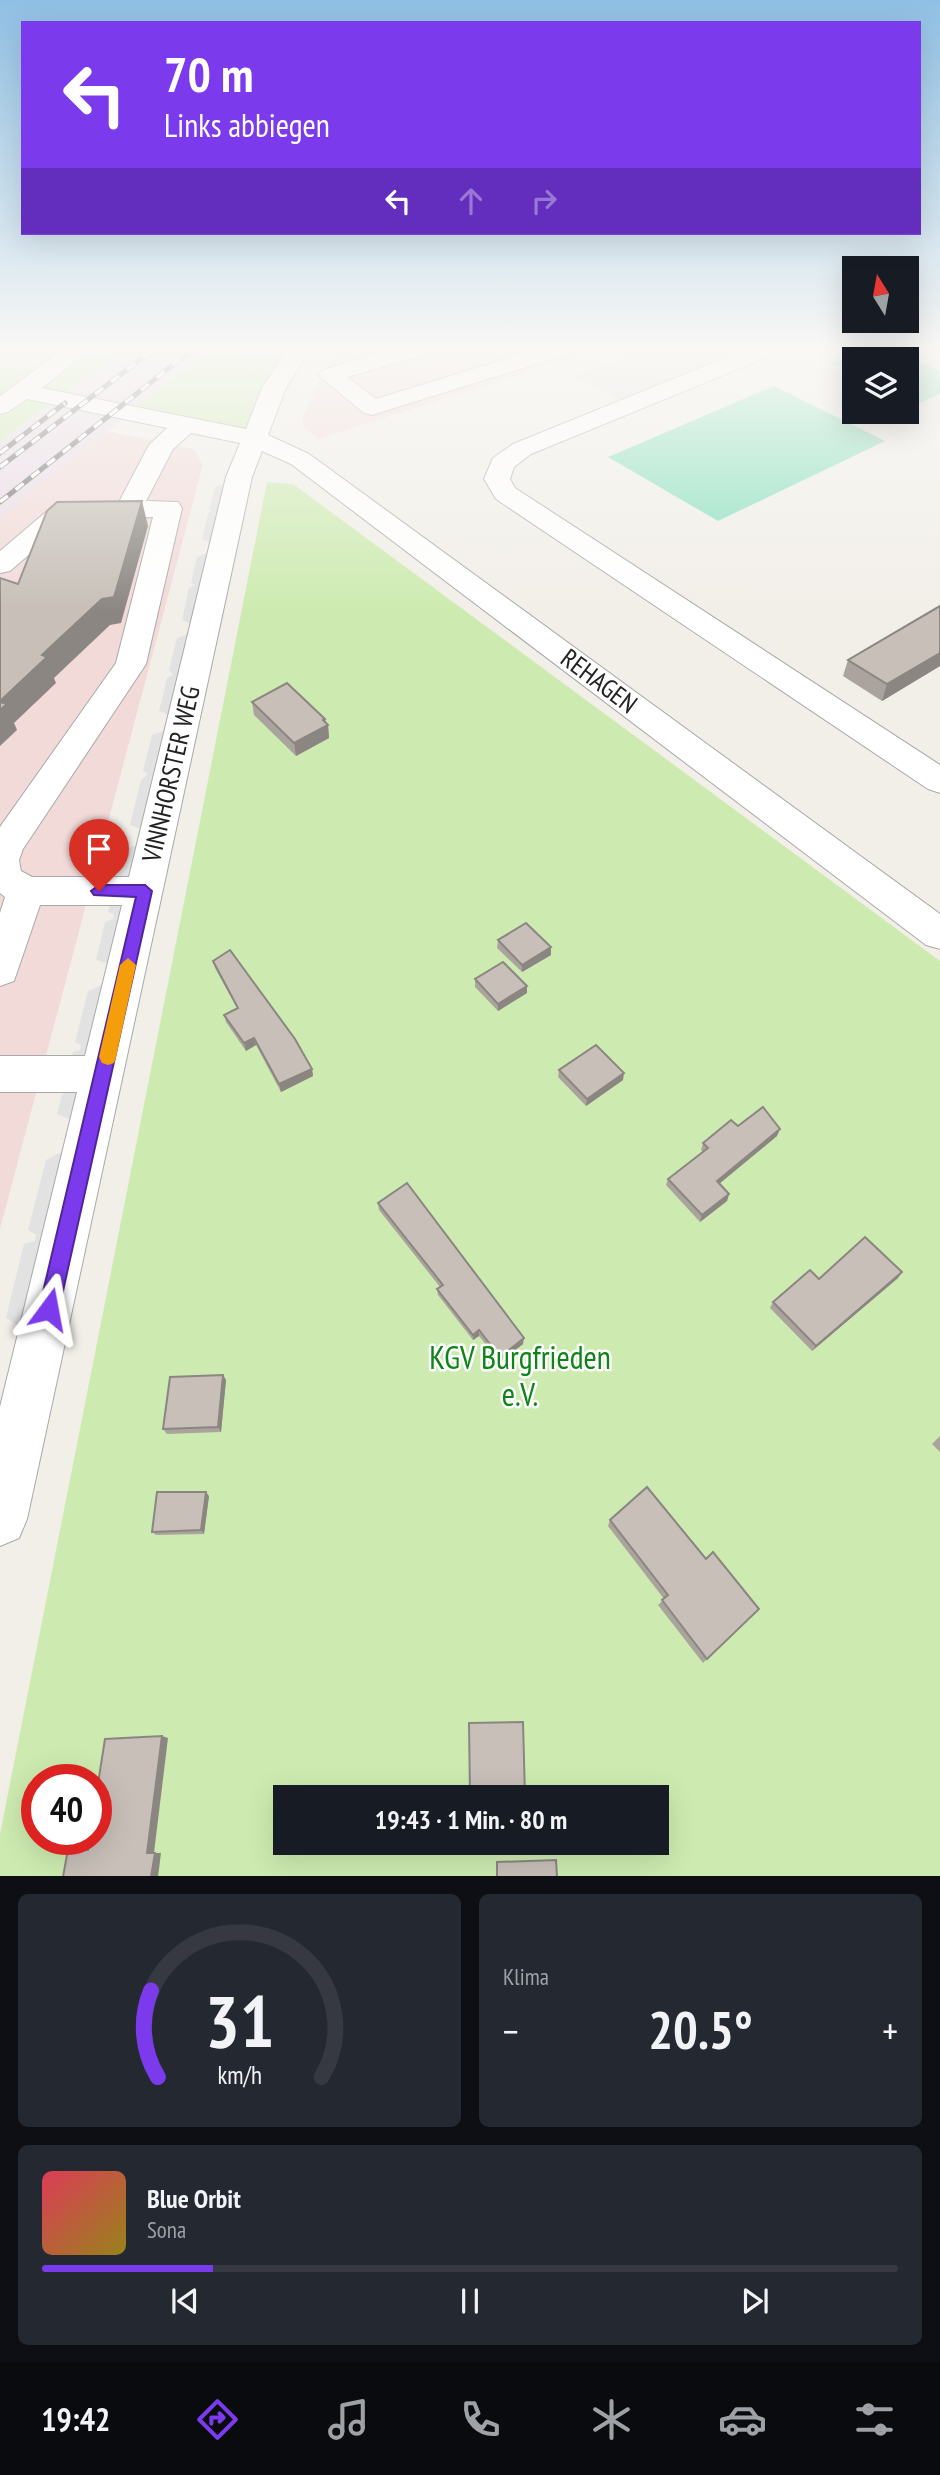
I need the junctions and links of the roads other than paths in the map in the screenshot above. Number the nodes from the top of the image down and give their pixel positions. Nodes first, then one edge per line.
1 (172, 437) edge
2 (245, 437) edge
3 (553, 437) edge
4 (253, 438) junction
5 (128, 509) junction
6 (0, 565) edge
7 (940, 781) edge
8 (3, 846) edge
9 (26, 891) junction
10 (145, 891) junction
11 (940, 934) edge
12 (0, 970) edge
13 (0, 1074) edge
14 (104, 1074) junction
15 (0, 1519) edge

1 - 5 street
2 - 4 street
3 - 7 street
4 - 10 street, VINNHORSTER WEG
4 - 11 street, REHAGEN
5 - 6 street
5 - 8 street
8 - 9 street
9 - 10 street
9 - 12 street
10 - 14 street, VINNHORSTER WEG
13 - 14 street
14 - 15 street, VINNHORSTER WEG

